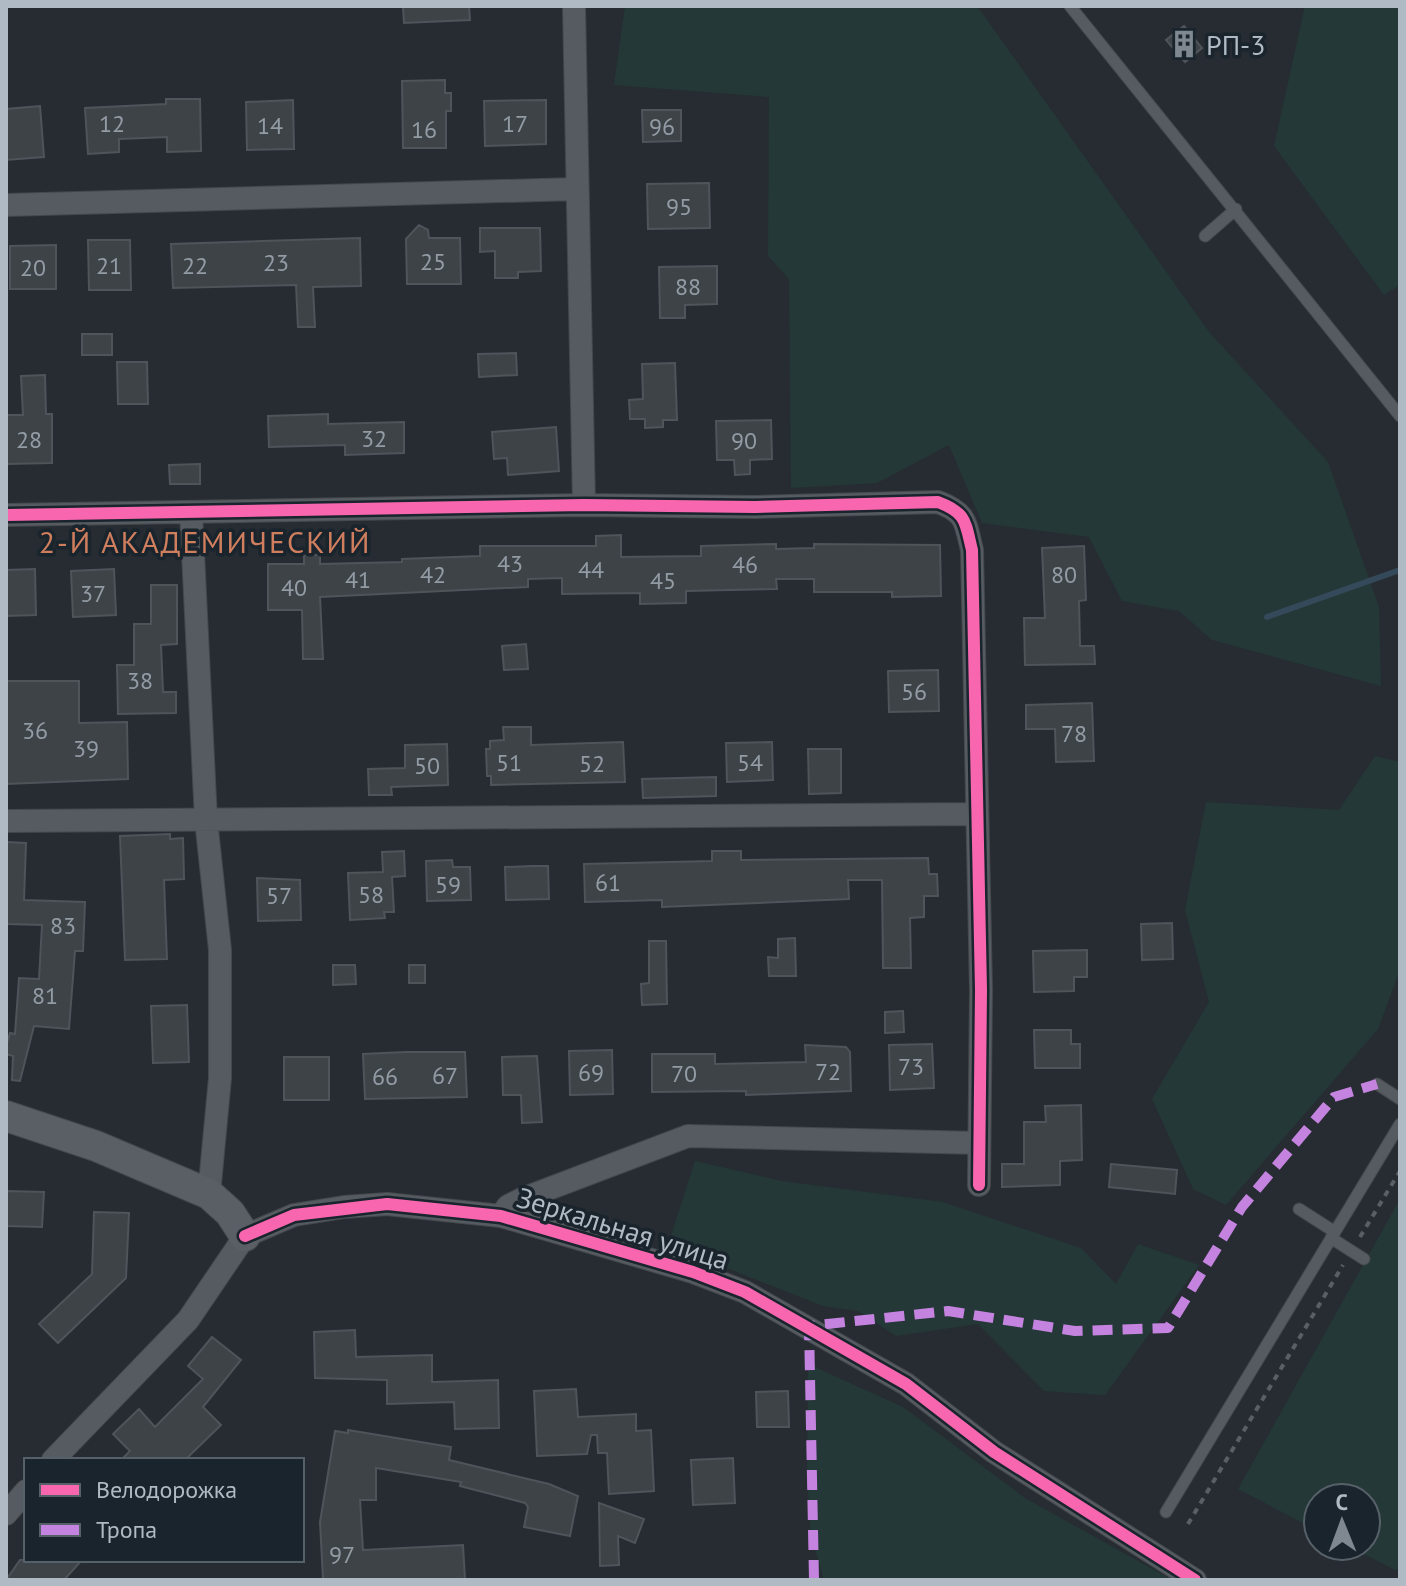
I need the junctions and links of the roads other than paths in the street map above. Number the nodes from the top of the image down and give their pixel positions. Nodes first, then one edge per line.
1 (574, 6) edge
2 (1070, 6) edge
3 (575, 189) junction
4 (6, 205) edge
5 (1236, 209) junction
6 (1205, 236) dead end
7 (1400, 416) edge
8 (584, 505) junction
9 (191, 512) junction
10 (6, 515) edge
11 (977, 814) junction
12 (206, 820) junction
13 (6, 821) edge
14 (1377, 1084) dead end
15 (1400, 1099) edge
16 (6, 1116) edge
17 (1400, 1124) edge
18 (979, 1143) junction
19 (979, 1185) dead end
20 (209, 1194) junction
21 (1299, 1209) dead end
22 (501, 1216) junction
23 (1333, 1235) junction
24 (245, 1236) junction
25 (1364, 1259) dead end
26 (55, 1458) edge
27 (24, 1493) edge
28 (1166, 1512) dead end
29 (6, 1514) edge
30 (1195, 1580) edge

1 - 3 street
2 - 5 lane
3 - 4 street
3 - 8 street
5 - 6 lane
5 - 7 lane
8 - 9 street
8 - 11 street
9 - 10 street
9 - 12 street
11 - 12 street
11 - 18 street
12 - 13 street
12 - 20 street
14 - 15 lane
16 - 20 street
17 - 23 lane
18 - 19 street
18 - 22 street
20 - 24 street
21 - 23 lane
22 - 24 street, Зеркальная улица
22 - 30 street, Зеркальная улица
23 - 25 lane
23 - 28 lane
24 - 26 street
27 - 29 street

